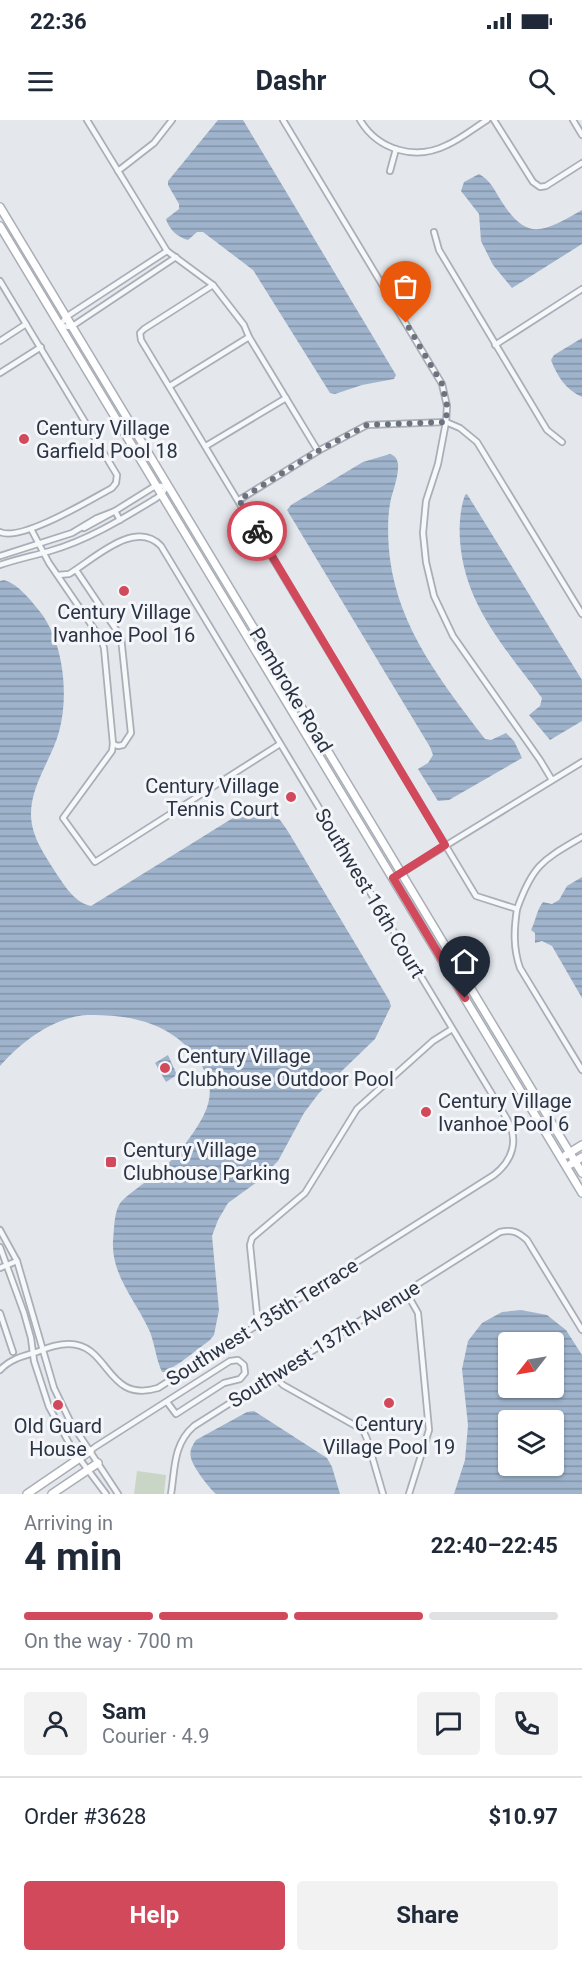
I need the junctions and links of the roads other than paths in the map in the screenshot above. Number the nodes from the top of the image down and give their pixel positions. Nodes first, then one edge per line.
1 (87, 120) edge
2 (172, 120) edge
3 (283, 120) edge
4 (360, 120) edge
5 (487, 120) edge
6 (494, 120) edge
7 (573, 120) edge
8 (582, 135) edge
9 (396, 149) junction
10 (582, 164) edge
11 (118, 171) junction
12 (390, 171) dead end
13 (0, 207) edge
14 (0, 226) edge
15 (434, 232) dead end
16 (167, 251) junction
17 (176, 257) junction
18 (0, 281) edge
19 (213, 285) junction
20 (582, 289) edge
21 (66, 317) junction
22 (27, 324) junction
23 (60, 326) junction
24 (71, 327) junction
25 (249, 337) junction
26 (0, 341) edge
27 (495, 345) junction
28 (40, 347) junction
29 (0, 373) edge
30 (170, 386) junction
31 (286, 398) junction
32 (446, 422) junction
33 (562, 442) dead end
34 (206, 446) junction
35 (318, 451) junction
36 (155, 486) junction
37 (167, 486) junction
38 (161, 495) junction
39 (239, 500) junction
40 (114, 511) junction
41 (120, 520) junction
42 (95, 523) junction
43 (31, 529) junction
44 (77, 530) junction
45 (99, 531) junction
46 (0, 532) edge
47 (39, 544) junction
48 (44, 553) junction
49 (0, 556) edge
50 (0, 565) edge
51 (76, 570) junction
52 (58, 575) junction
53 (582, 614) edge
54 (113, 744) junction
55 (280, 744) junction
56 (582, 762) edge
57 (552, 780) junction
58 (582, 837) edge
59 (445, 845) junction
60 (401, 872) junction
61 (393, 878) junction
62 (517, 909) junction
63 (452, 1029) junction
64 (582, 1070) edge
65 (582, 1145) edge
66 (513, 1150) joint
67 (569, 1153) junction
68 (561, 1158) junction
69 (579, 1160) edge
70 (567, 1167) junction
71 (582, 1173) edge
72 (582, 1193) edge
73 (0, 1230) edge
74 (0, 1247) edge
75 (16, 1261) junction
76 (8, 1265) junction
77 (0, 1268) edge
78 (406, 1292) junction
79 (0, 1313) edge
80 (262, 1323) junction
81 (582, 1330) edge
82 (43, 1350) junction
83 (13, 1352) dead end
84 (33, 1353) junction
85 (0, 1371) edge
86 (274, 1376) junction
87 (167, 1402) junction
88 (90, 1451) junction
89 (80, 1460) junction
90 (98, 1463) junction
91 (88, 1470) junction
92 (103, 1492) edge
93 (27, 1494) edge
94 (52, 1494) edge
95 (118, 1494) edge
96 (171, 1494) edge
97 (382, 1494) edge
98 (409, 1494) edge

1 - 11 street
2 - 11 street
3 - 32 street
4 - 9 street
5 - 9 street
6 - 10 street
7 - 8 street
9 - 12 street
11 - 16 street
13 - 21 main road, Pembroke Road
14 - 23 main road, Pembroke Road
15 - 27 street
16 - 17 street
16 - 21 street
17 - 19 street
17 - 24 street
18 - 22 street
19 - 25 street
19 - 30 street
20 - 27 street
21 - 23 street
21 - 24 main road, Pembroke Road
22 - 26 street
22 - 28 street
23 - 24 street
23 - 36 main road, Pembroke Road
24 - 37 main road, Pembroke Road
25 - 30 street
25 - 31 street
27 - 33 street
28 - 29 street
28 - 43 street
30 - 34 street
31 - 34 street
31 - 35 street
32 - 35 street
32 - 53 street
32 - 57 street
34 - 39 street
35 - 39 street
36 - 37 street
36 - 38 main road, Pembroke Road
36 - 40 street
37 - 38 street
37 - 60 main road, Pembroke Road
38 - 41 street
38 - 61 main road, Pembroke Road
39 - 59 street
40 - 41 street
40 - 42 street
40 - 44 street
41 - 45 street
42 - 44 street
42 - 45 street
43 - 46 street
43 - 47 street
44 - 47 street
45 - 48 street
47 - 48 street
47 - 49 street
48 - 50 street
48 - 52 street
51 - 52 street
51 - 54 street
51 - 55 street, Southwest 16th Court
52 - 54 street
54 - 55 street
55 - 63 street, Southwest 16th Court
56 - 57 street
57 - 59 street
58 - 62 street
59 - 60 street
59 - 62 street
60 - 61 street
60 - 67 main road, Pembroke Road
61 - 68 main road, Pembroke Road
62 - 64 street
63 - 66 street, Southwest 16th Court
63 - 80 street
65 - 67 main road
66 - 80 street, Southwest 135th Terrace
67 - 68 main road
67 - 69 main road, Pembroke Road
68 - 70 main road, Pembroke Road
69 - 70 main road
69 - 71 main road, Pembroke Road
70 - 72 main road, Pembroke Road
73 - 75 street
74 - 76 street
75 - 76 street
75 - 82 street
76 - 77 street
76 - 84 street
78 - 81 street, Southwest 137th Avenue
78 - 86 street, Southwest 137th Avenue
78 - 98 street
79 - 83 street
80 - 82 street, Southwest 135th Terrace
82 - 84 street, Southwest 135th Terrace
82 - 88 street
84 - 85 street, Southwest 135th Terrace
84 - 89 street
86 - 96 street, Southwest 137th Avenue
86 - 97 street
87 - 87 street
87 - 88 street
88 - 89 main road
88 - 90 street
89 - 91 street
89 - 93 main road
90 - 91 main road
90 - 95 street
91 - 92 street
91 - 94 main road

